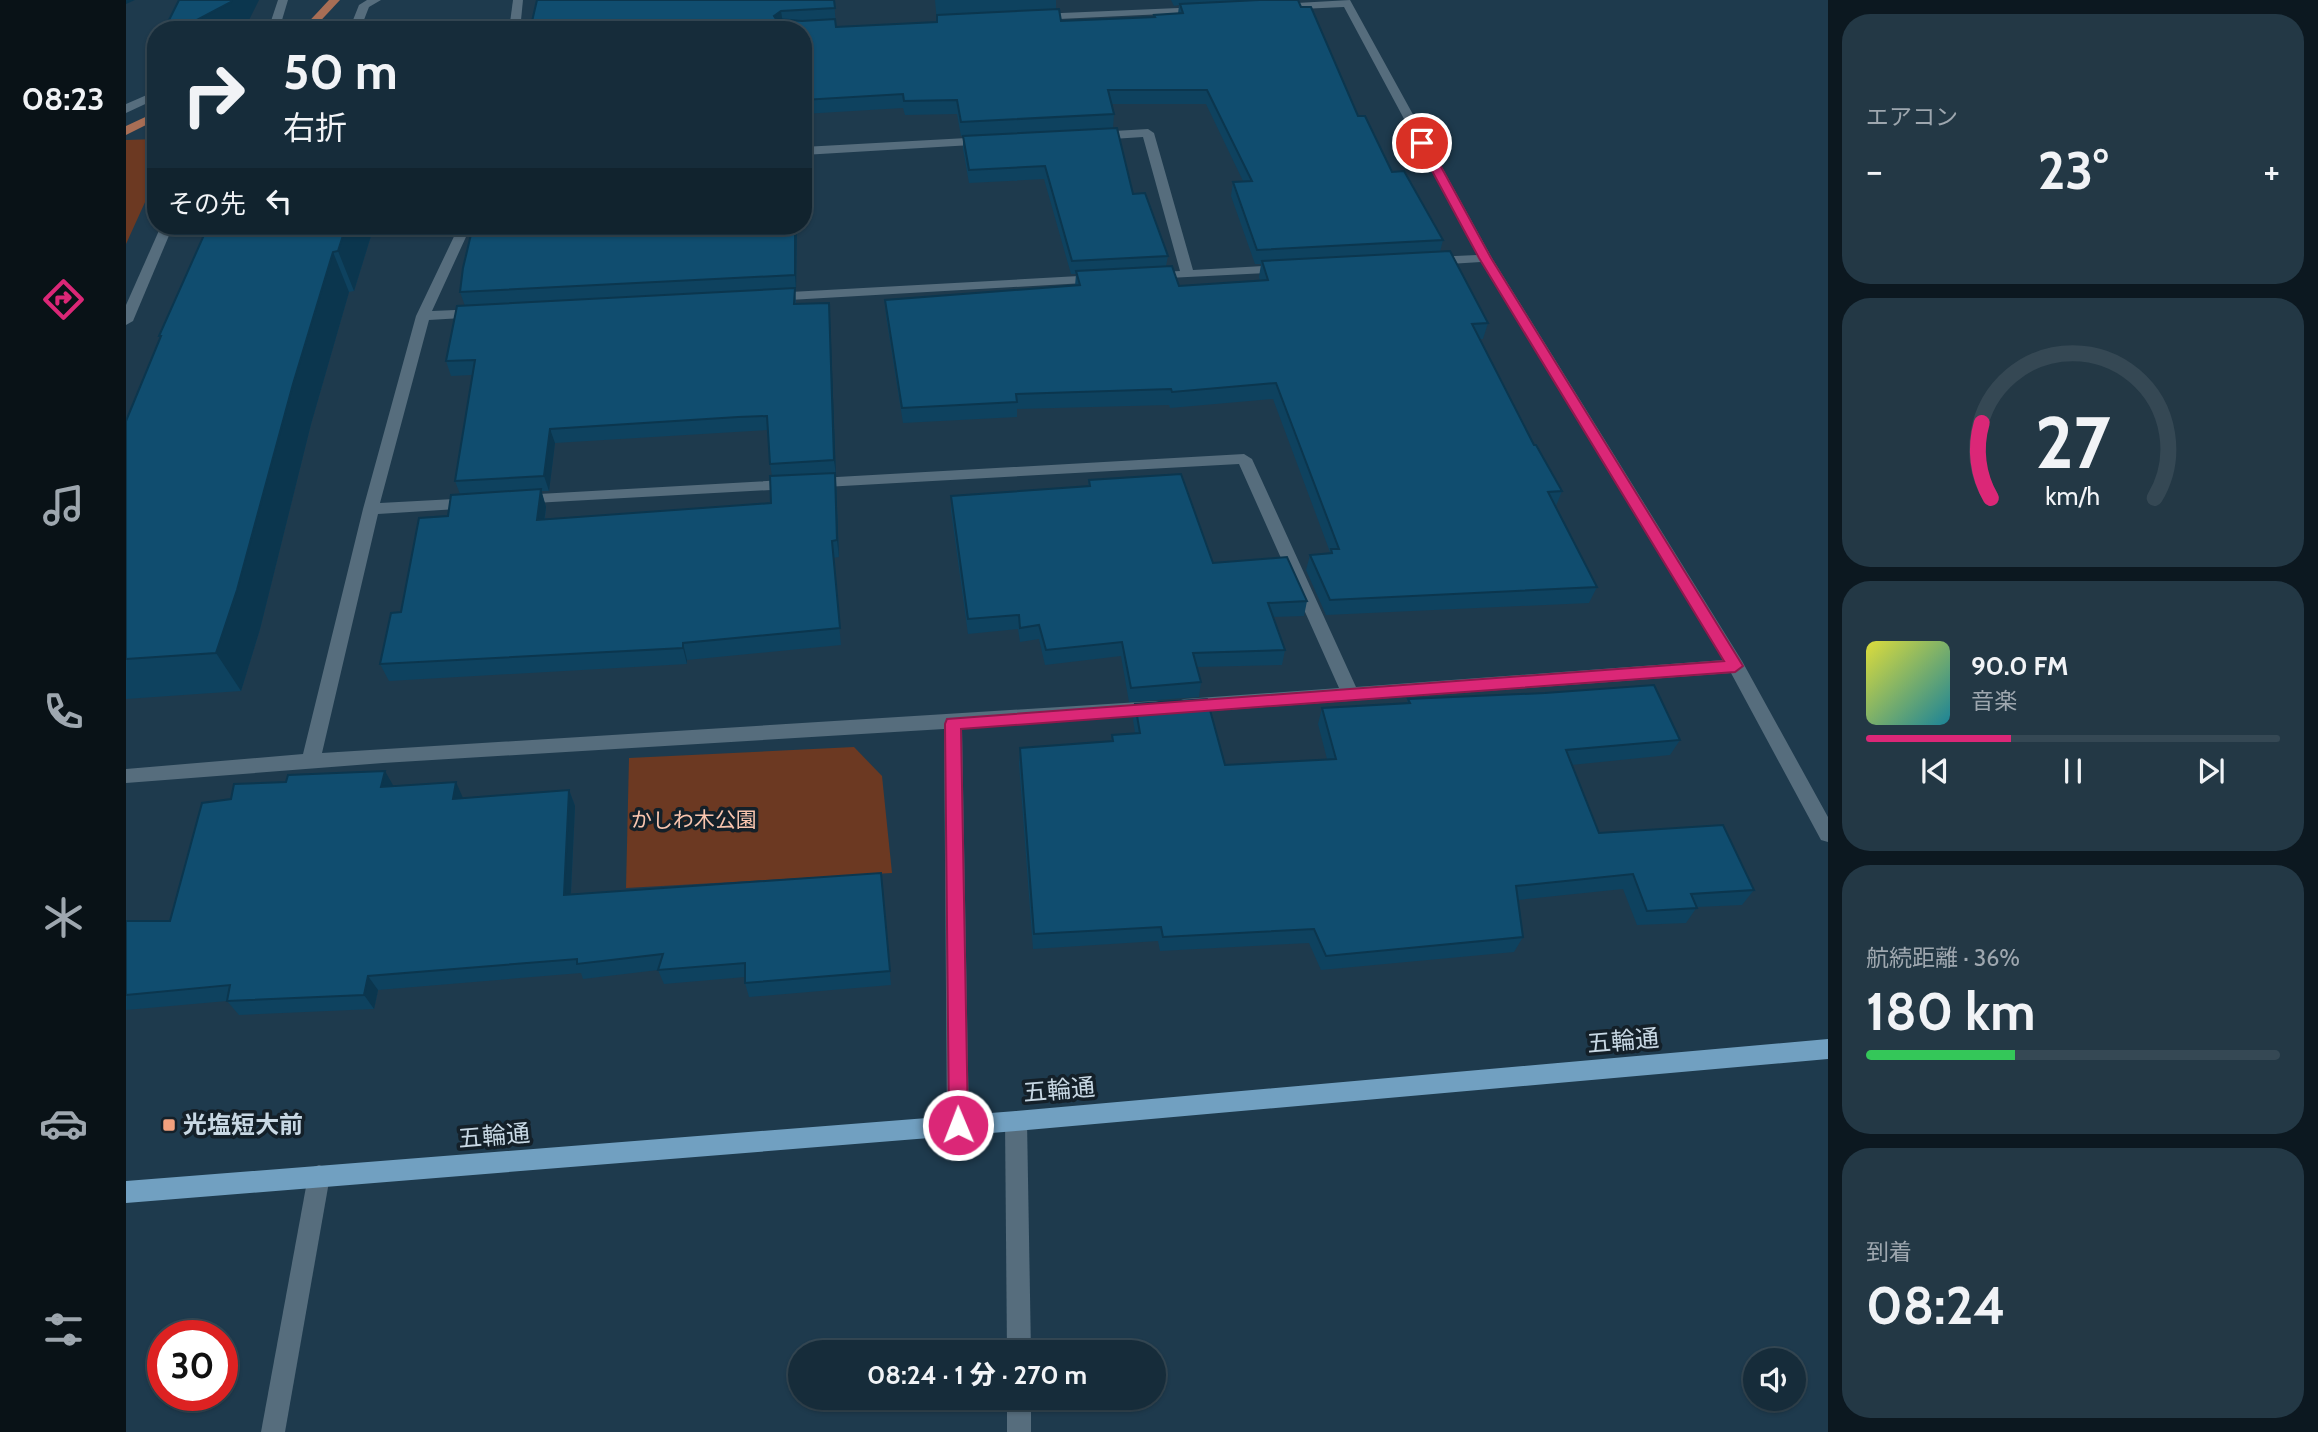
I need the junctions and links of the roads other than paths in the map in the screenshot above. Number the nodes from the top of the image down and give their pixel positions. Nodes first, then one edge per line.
1 (284, 0) edge
2 (376, 0) edge
3 (518, 0) edge
4 (1109, 0) edge
5 (1346, 2) edge
6 (1264, 8) edge
7 (1209, 10) edge
8 (1113, 13) junction
9 (1030, 17) edge
10 (276, 21) edge
11 (358, 21) edge
12 (515, 21) edge
13 (147, 99) edge
14 (126, 110) edge
15 (1079, 137) edge
16 (996, 141) edge
17 (812, 151) edge
18 (163, 235) edge
19 (461, 235) edge
20 (1485, 258) junction
21 (1417, 262) edge
22 (1296, 268) edge
23 (1188, 274) junction
24 (757, 298) edge
25 (492, 312) edge
26 (423, 316) junction
27 (126, 321) edge
28 (371, 509) junction
29 (1735, 666) junction
30 (1350, 694) junction
31 (953, 724) junction
32 (311, 760) junction
33 (126, 776) edge
34 (1828, 834) edge
35 (1828, 1049) edge
36 (1016, 1121) junction
37 (958, 1125) junction
38 (318, 1177) junction
39 (126, 1192) edge
40 (1019, 1340) edge
41 (1019, 1410) edge
42 (273, 1432) edge
43 (1020, 1432) edge

1 - 10 street
2 - 11 street
3 - 12 street
4 - 8 street
5 - 6 street
5 - 20 street
7 - 8 street
8 - 9 street
13 - 14 street
15 - 23 street
16 - 17 street
18 - 27 street
19 - 26 street
20 - 21 street
20 - 29 street
22 - 23 street
23 - 24 street
25 - 26 street
26 - 28 street
28 - 30 street
28 - 32 street
29 - 30 street
29 - 34 street
30 - 31 street
31 - 32 street
31 - 37 street
32 - 33 street
35 - 36 main road, 五輪通
36 - 37 main road, 五輪通
36 - 40 street
37 - 38 main road, 五輪通
38 - 39 main road, 五輪通
38 - 42 street
41 - 43 street

